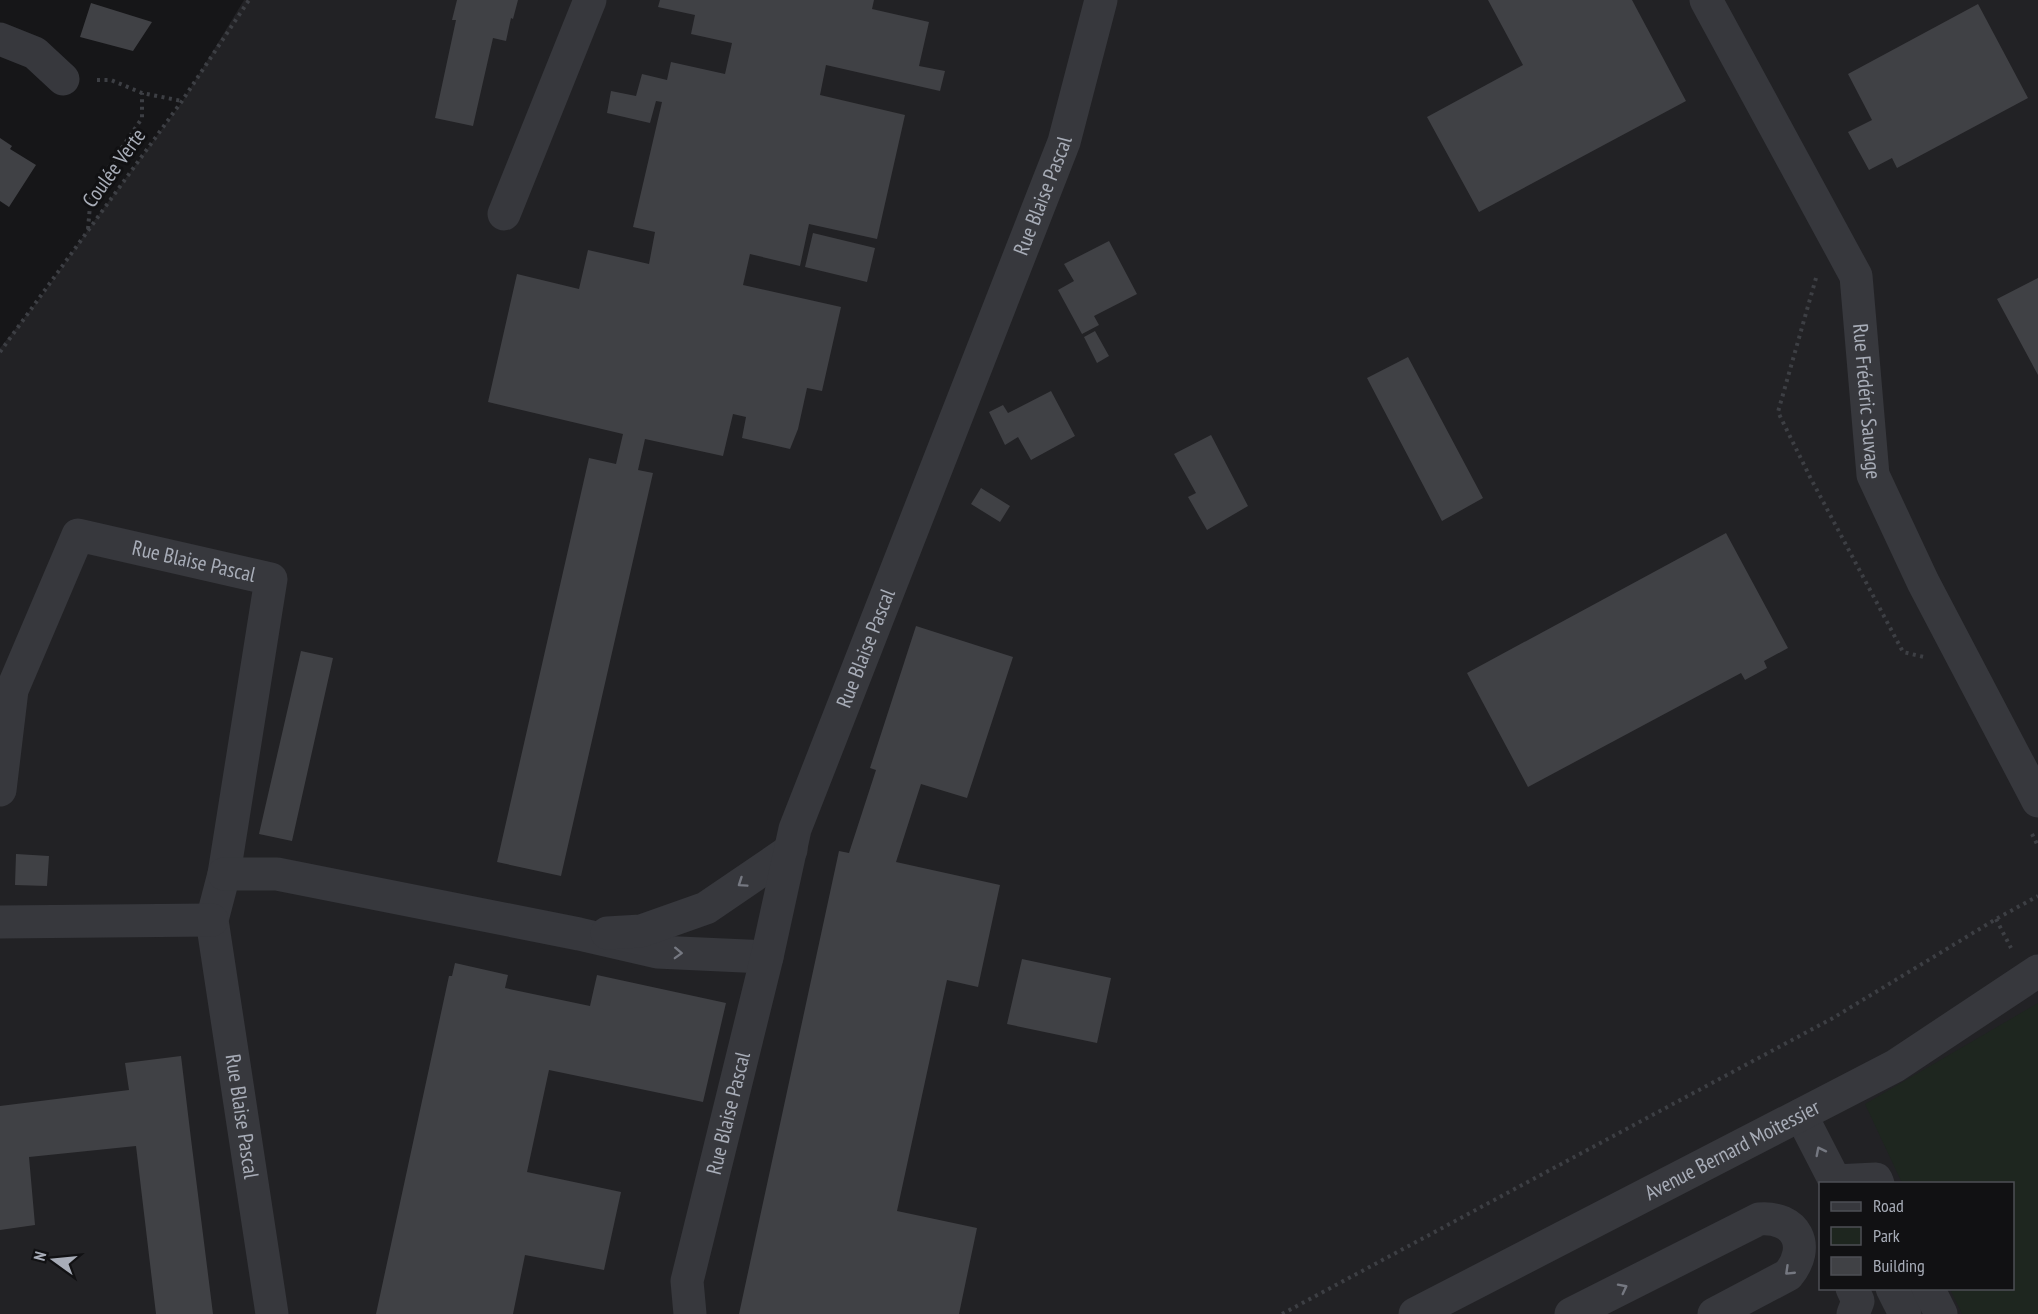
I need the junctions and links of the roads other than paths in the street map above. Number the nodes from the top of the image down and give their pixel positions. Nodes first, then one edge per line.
1 (590, 0) edge
2 (1101, 0) edge
3 (1706, 0) edge
4 (0, 39) edge
5 (63, 79) road end
6 (504, 214) dead end
7 (0, 790) edge
8 (2038, 801) edge
9 (791, 850) junction
10 (224, 874) junction
11 (212, 920) junction
12 (0, 922) edge
13 (579, 934) junction
14 (767, 957) junction
15 (2038, 971) edge
16 (1801, 1115) junction
17 (1835, 1182) edge
18 (1846, 1182) edge
19 (1877, 1182) edge
20 (1810, 1231) edge
21 (1853, 1290) edge
22 (1893, 1290) edge
23 (1929, 1290) edge
24 (272, 1314) edge
25 (690, 1314) edge
26 (1416, 1314) edge
27 (1570, 1314) edge
28 (1714, 1314) edge
29 (1853, 1314) edge
30 (1905, 1314) edge
31 (1941, 1314) edge

1 - 6 street
2 - 9 street, Rue Blaise Pascal
3 - 8 street, Rue Frédéric Sauvage
4 - 5 street
7 - 10 street, Rue Blaise Pascal
9 -> 13 street
9 - 14 street, Rue Blaise Pascal
10 - 11 street, Rue Blaise Pascal
10 - 13 street
11 - 12 street
11 - 24 street, Rue Blaise Pascal
13 -> 14 street
14 - 25 street, Rue Blaise Pascal
15 - 16 street, Avenue Bernard Moitessier
17 -> 16 street
16 - 26 street, Avenue Bernard Moitessier
18 - 19 street
27 -> 20 street
20 -> 28 street
21 - 29 street
22 - 30 street
23 - 31 street

